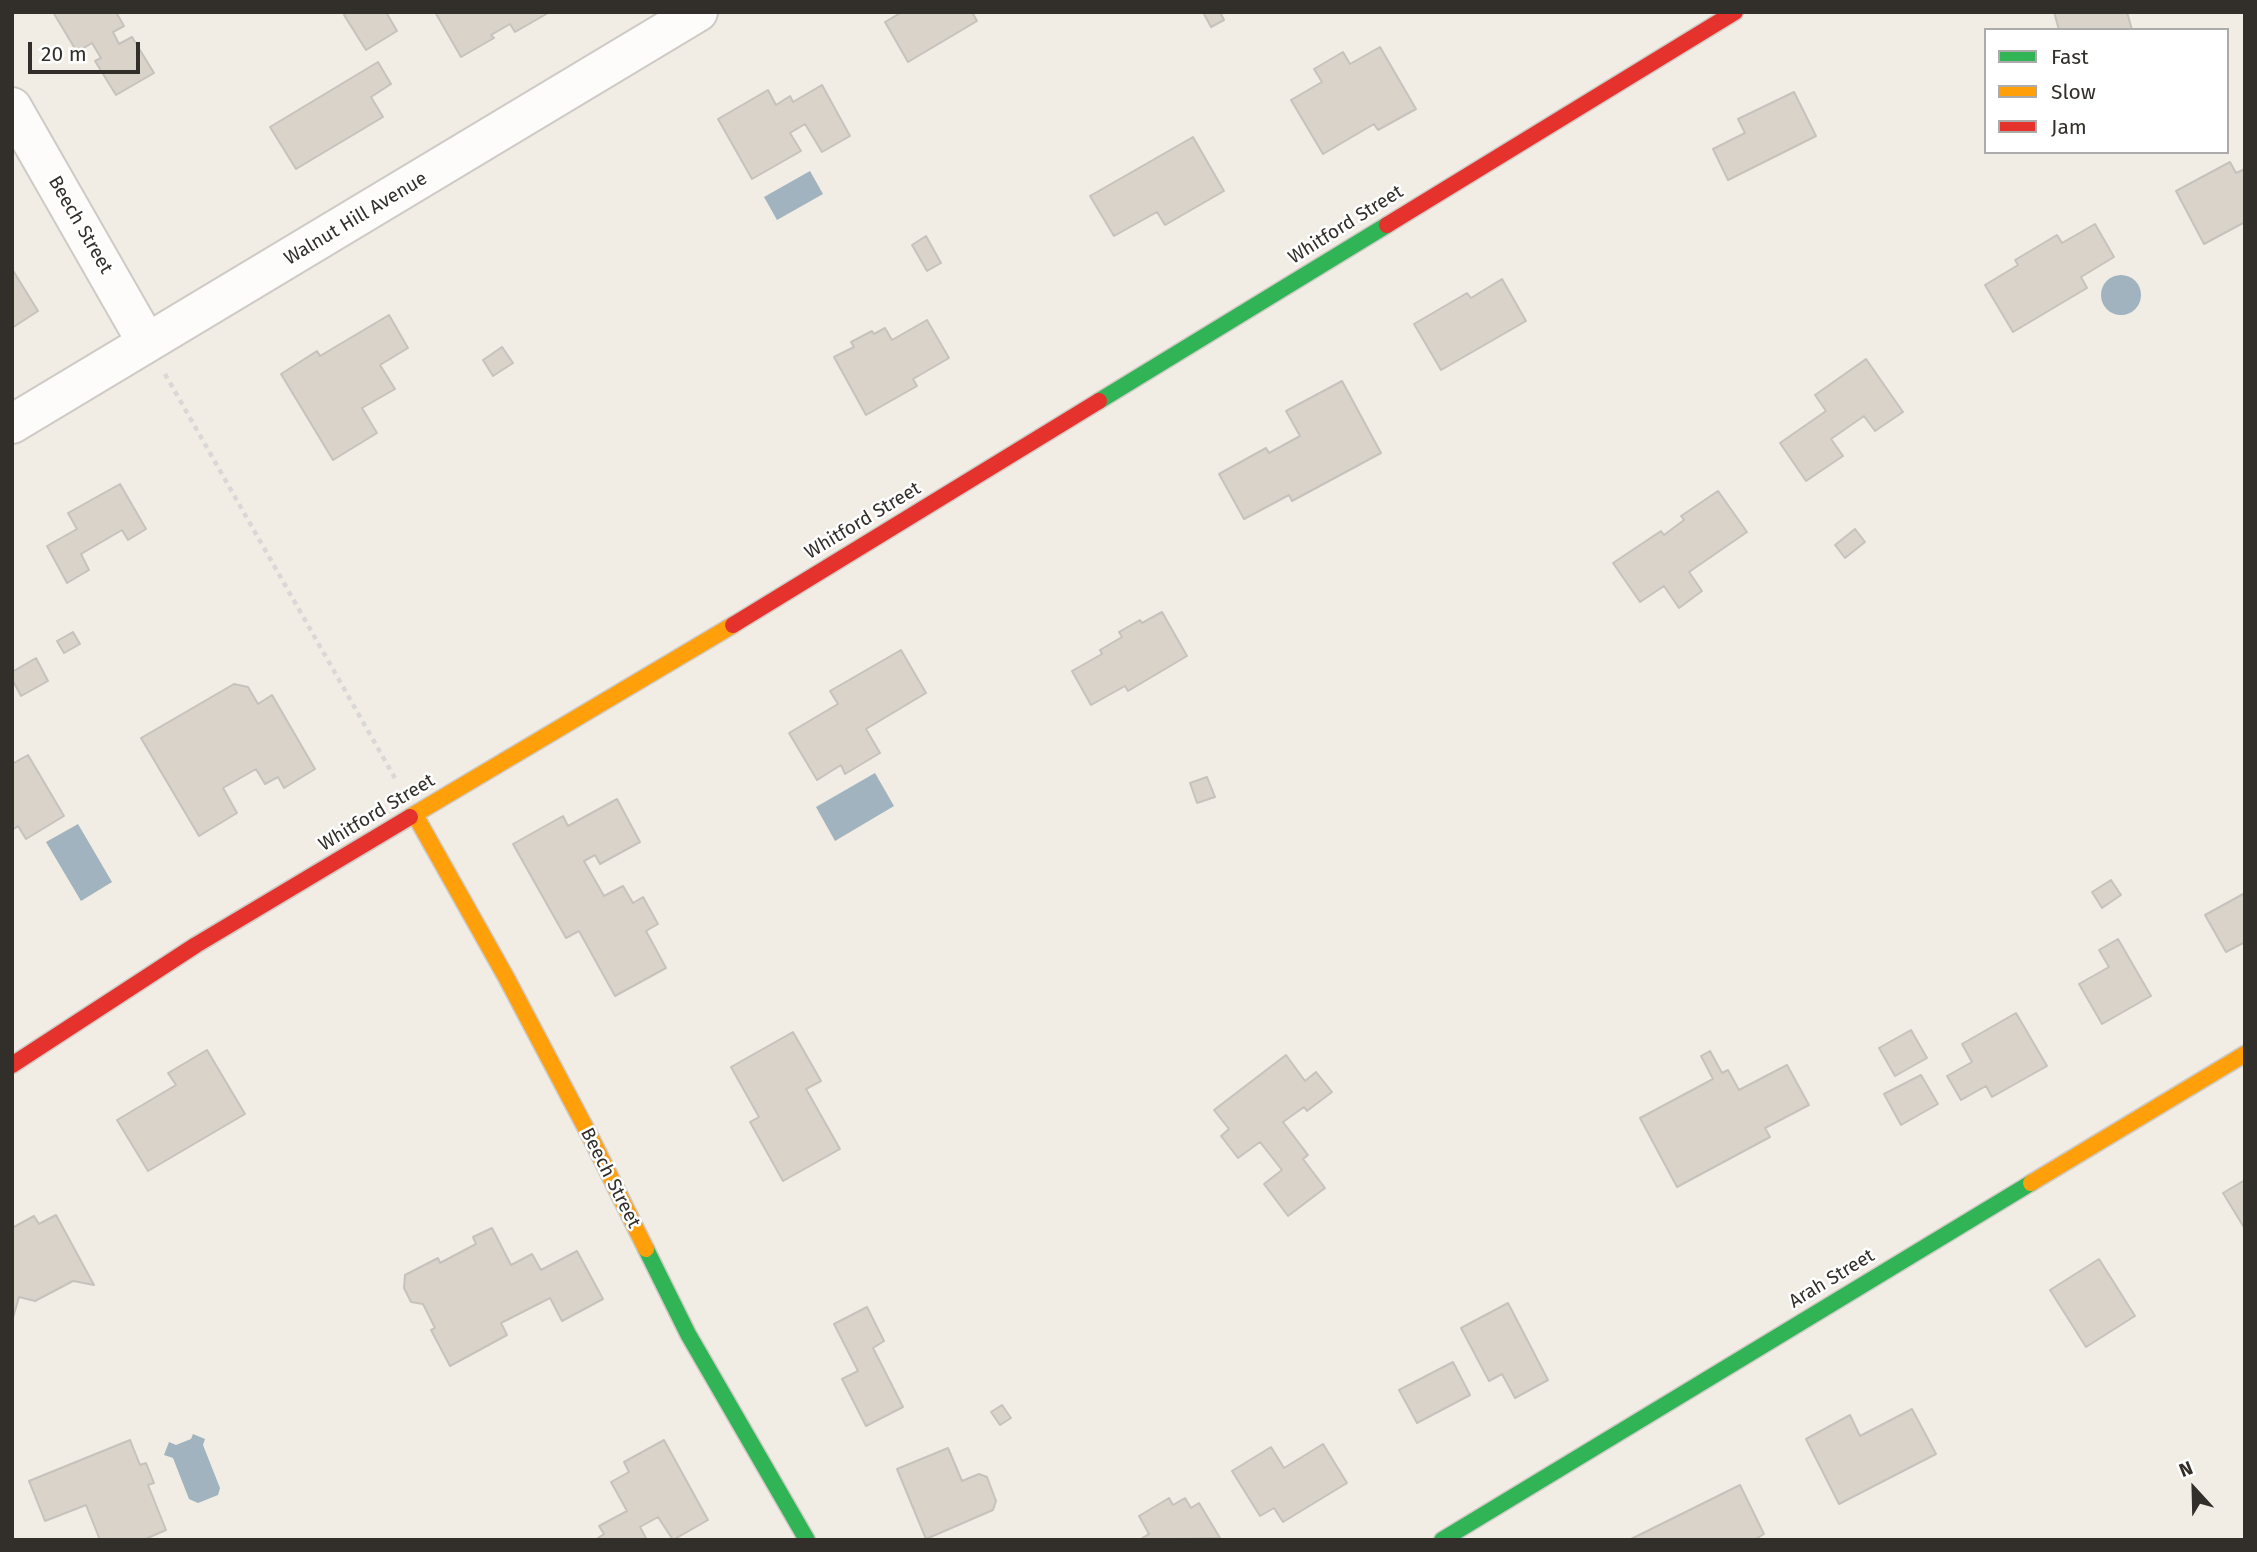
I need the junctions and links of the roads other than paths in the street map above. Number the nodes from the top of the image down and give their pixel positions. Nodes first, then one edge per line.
1 (698, 12) edge
2 (1735, 12) edge
3 (12, 107) edge
4 (148, 343) junction
5 (12, 424) edge
6 (415, 815) junction
7 (2245, 1054) edge
8 (12, 1065) edge
9 (807, 1540) edge
10 (1442, 1540) edge

1 - 4 street, Walnut Hill Avenue
2 - 6 street, Whitford Street
3 - 4 street, Beech Street
4 - 5 street, Walnut Hill Avenue
6 - 8 street, Whitford Street
6 - 9 street, Beech Street
7 - 10 street, Arah Street

